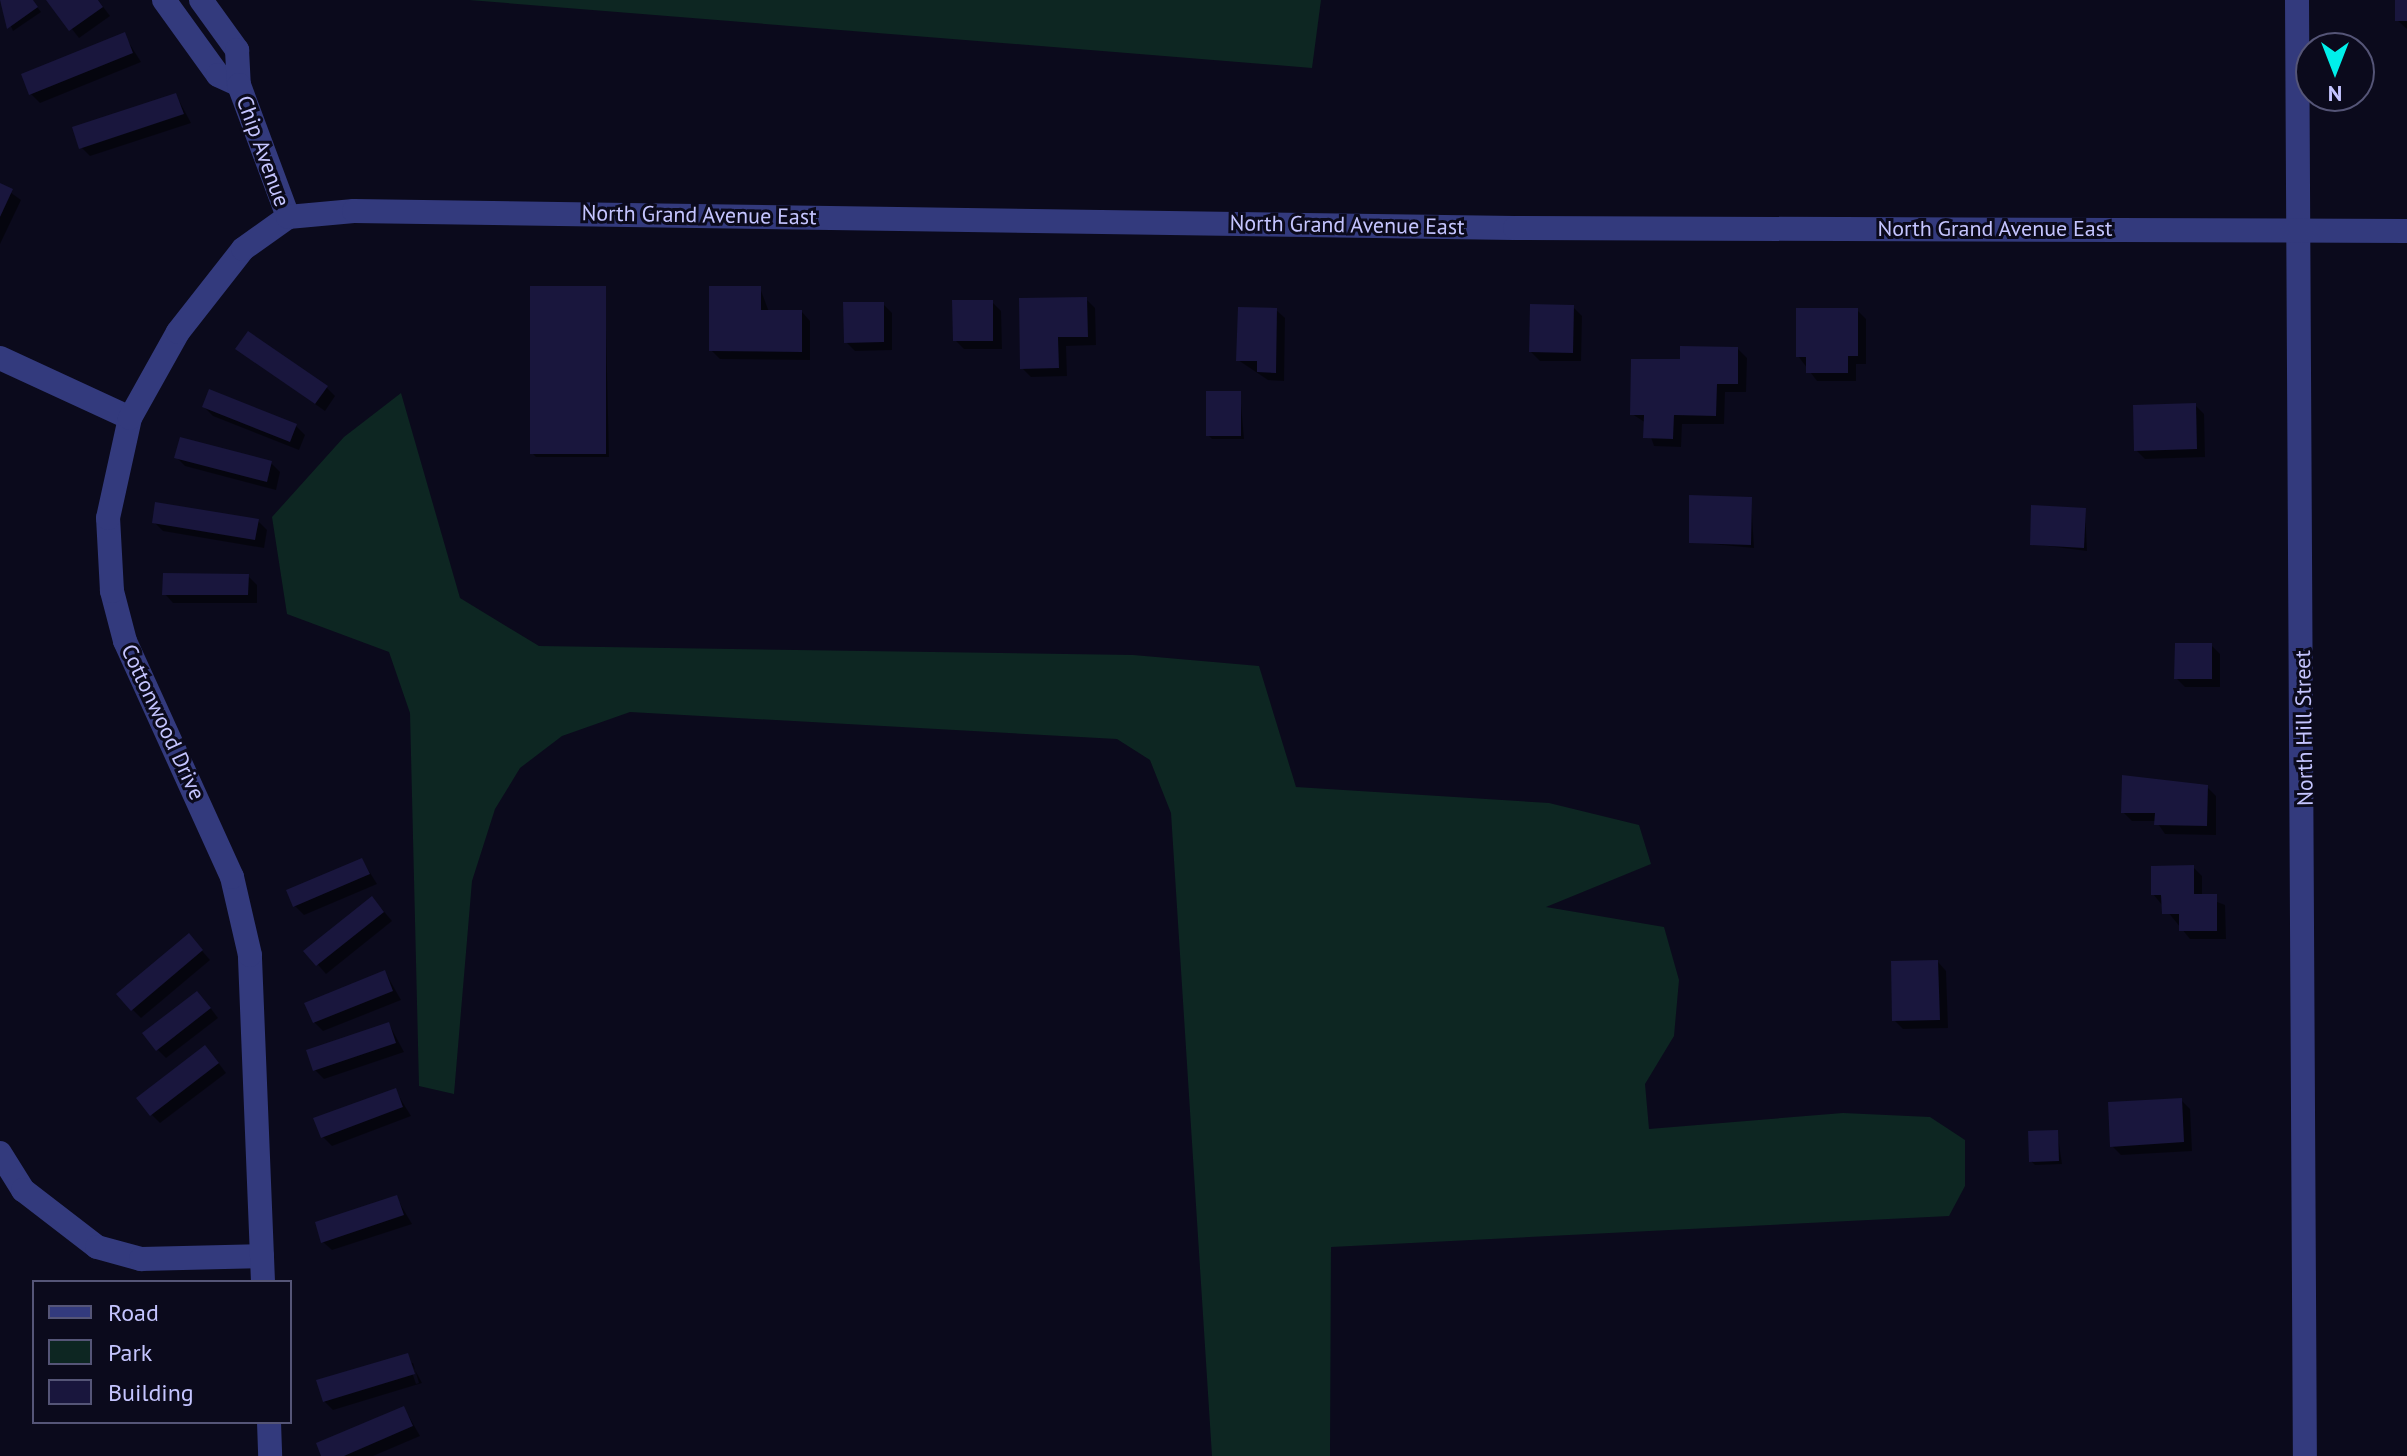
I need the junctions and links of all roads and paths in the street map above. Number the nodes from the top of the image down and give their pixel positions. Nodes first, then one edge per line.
1 (164, 0) edge
2 (201, 0) edge
3 (2297, 0) edge
4 (239, 85) junction
5 (288, 217) junction
6 (2297, 230) junction
7 (2407, 231) edge
8 (0, 358) edge
9 (130, 418) junction
10 (0, 1153) edge
11 (262, 1256) junction
12 (263, 1280) edge
13 (269, 1424) edge
14 (270, 1456) edge
15 (2305, 1456) edge

1 - 4 street, Chip Avenue
2 - 4 street, Chip Avenue
3 - 6 street, North Hill Street
4 - 5 street, Chip Avenue
5 - 6 street, North Grand Avenue East
5 - 9 street, Cottonwood Drive
6 - 7 street, North Grand Avenue East
6 - 15 street, North Hill Street
8 - 9 street
9 - 11 street, Cottonwood Drive
10 - 11 street
11 - 12 street, Cottonwood Drive
13 - 14 street

